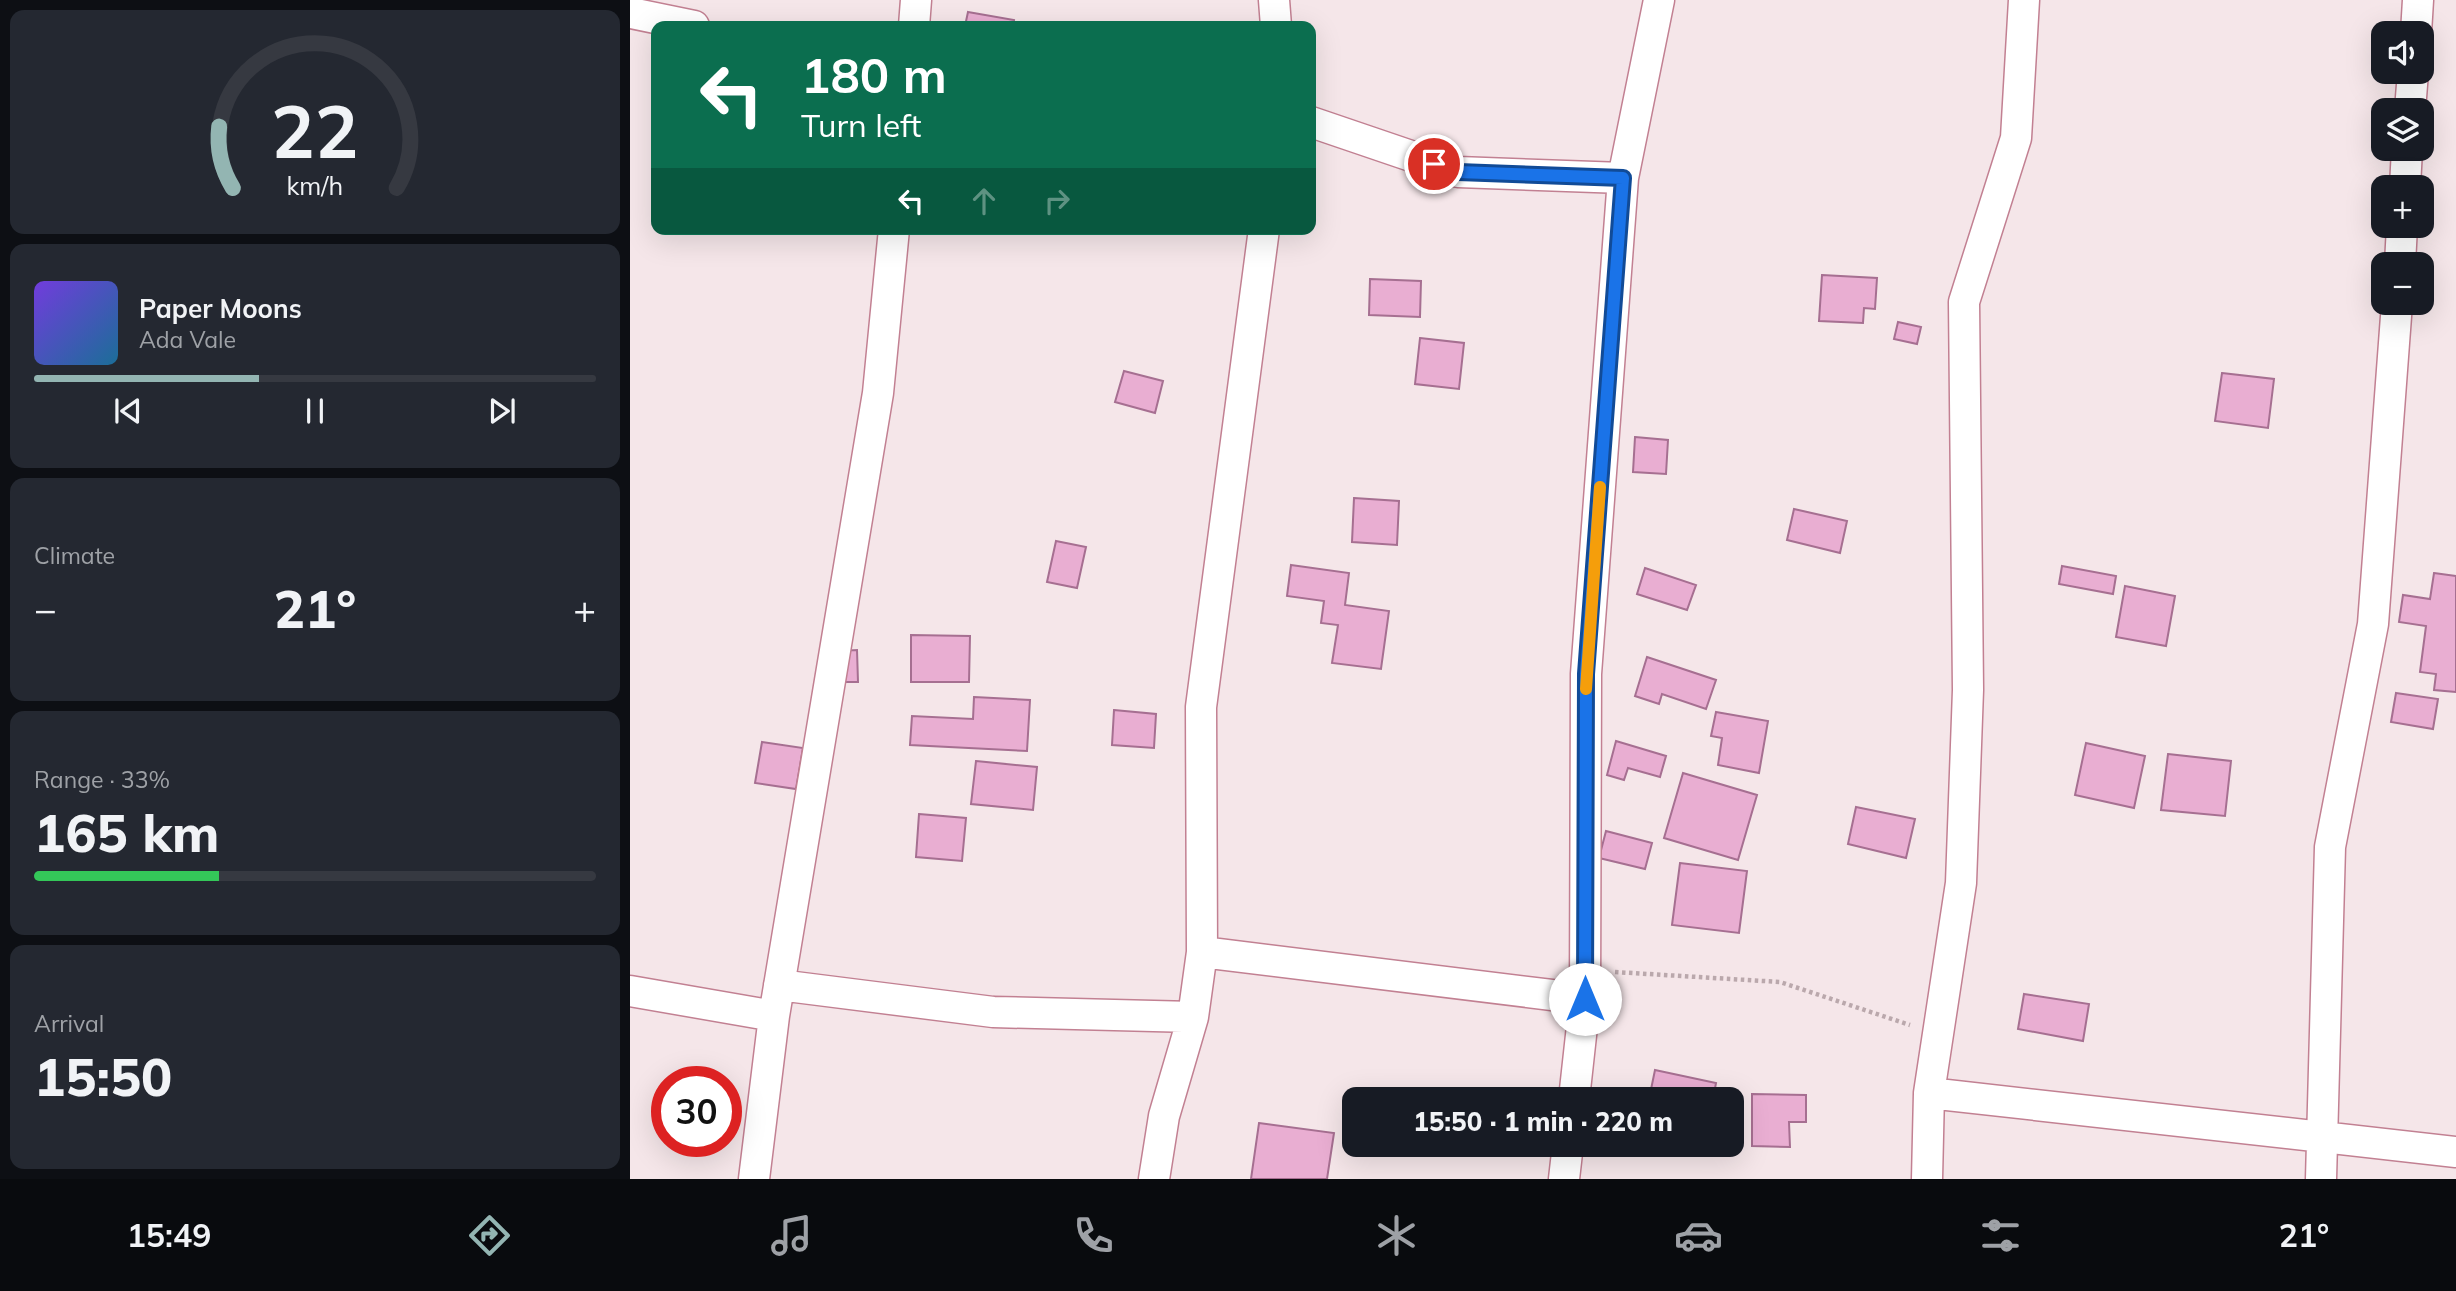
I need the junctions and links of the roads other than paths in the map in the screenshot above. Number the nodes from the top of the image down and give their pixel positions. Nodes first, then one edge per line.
1 (916, 0) edge
2 (1274, 0) edge
3 (1659, 0) edge
4 (2024, 0) edge
5 (2418, 0) edge
6 (630, 12) edge
7 (671, 21) edge
8 (914, 21) edge
9 (1276, 21) edge
10 (2417, 21) edge
11 (1316, 124) edge
12 (1623, 178) junction
13 (893, 235) edge
14 (1263, 235) edge
15 (2396, 315) edge
16 (1202, 952) junction
17 (1585, 984) junction
18 (779, 985) junction
19 (630, 991) edge
20 (774, 1016) junction
21 (1193, 1017) junction
22 (1575, 1087) edge
23 (1929, 1093) junction
24 (2322, 1136) junction
25 (2456, 1152) edge
26 (1567, 1157) edge
27 (754, 1179) edge
28 (1154, 1179) edge
29 (1564, 1179) edge
30 (1927, 1179) edge
31 (2321, 1179) edge

1 - 8 street
2 - 9 street
3 - 12 street
4 - 23 street
5 - 10 street
6 - 7 street
11 - 12 street
12 - 17 street
13 - 18 street
14 - 16 street
15 - 24 street
16 - 17 street
16 - 21 street
17 - 22 street
18 - 20 street
18 - 21 street
19 - 20 street
20 - 27 street
21 - 28 street
23 - 24 street
23 - 30 street
24 - 25 street
24 - 31 street
26 - 29 street

